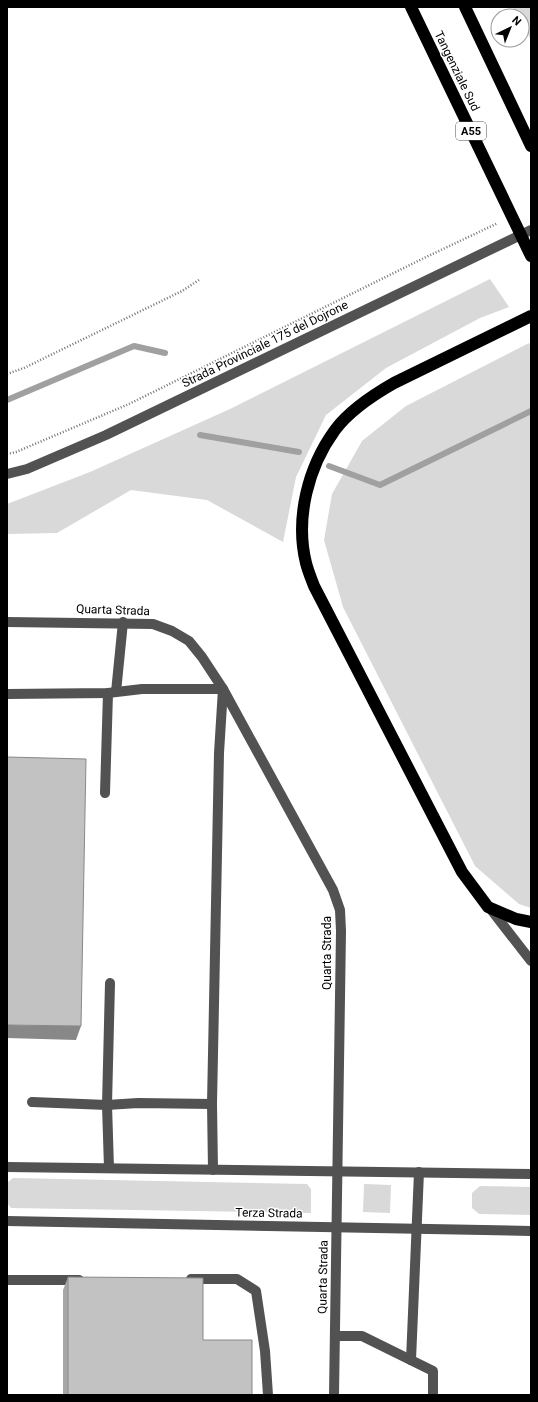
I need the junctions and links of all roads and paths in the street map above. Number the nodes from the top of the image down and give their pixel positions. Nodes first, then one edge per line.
1 (411, 7) edge
2 (465, 7) edge
3 (531, 146) edge
4 (504, 220) dead end
5 (531, 230) edge
6 (531, 256) edge
7 (199, 280) dead end
8 (531, 316) edge
9 (7, 374) edge
10 (7, 454) edge
11 (7, 474) edge
12 (7, 622) edge
13 (123, 622) junction
14 (223, 689) junction
15 (112, 693) junction
16 (7, 694) edge
17 (105, 792) dead end
18 (488, 907) junction
19 (531, 922) edge
20 (531, 961) edge
21 (110, 983) dead end
22 (32, 1102) dead end
23 (212, 1104) junction
24 (107, 1105) junction
25 (7, 1167) edge
26 (109, 1168) junction
27 (213, 1170) junction
28 (337, 1171) junction
29 (419, 1172) junction
30 (531, 1174) edge
31 (7, 1221) edge
32 (337, 1227) junction
33 (417, 1228) junction
34 (531, 1231) edge
35 (182, 1279) edge
36 (7, 1280) edge
37 (87, 1280) edge
38 (335, 1336) junction
39 (411, 1360) junction
40 (268, 1395) edge
41 (334, 1395) edge
42 (433, 1395) edge

1 - 6 highway, Tangenziale Sud / A55
2 - 3 highway
4 - 10 path
5 - 11 street, Strada Provinciale 175 del Dojrone
7 - 9 path
8 - 18 highway
12 - 13 street, Quarta Strada
13 - 14 street, Quarta Strada
13 - 15 street
14 - 15 street
14 - 23 street
14 - 28 street, Quarta Strada
15 - 16 street
15 - 17 street
18 - 19 highway
18 - 20 street
21 - 24 street
22 - 24 street
23 - 24 street
23 - 27 street
24 - 26 street
25 - 26 street
26 - 27 street
27 - 28 street
28 - 29 street
28 - 32 street, Quarta Strada
29 - 30 street
29 - 33 street
31 - 32 street, Terza Strada
32 - 33 street, Terza Strada
32 - 38 street, Quarta Strada
33 - 34 street, Terza Strada
33 - 39 street
35 - 40 street
36 - 37 street
38 - 39 street
38 - 41 street, Quarta Strada
39 - 42 street

